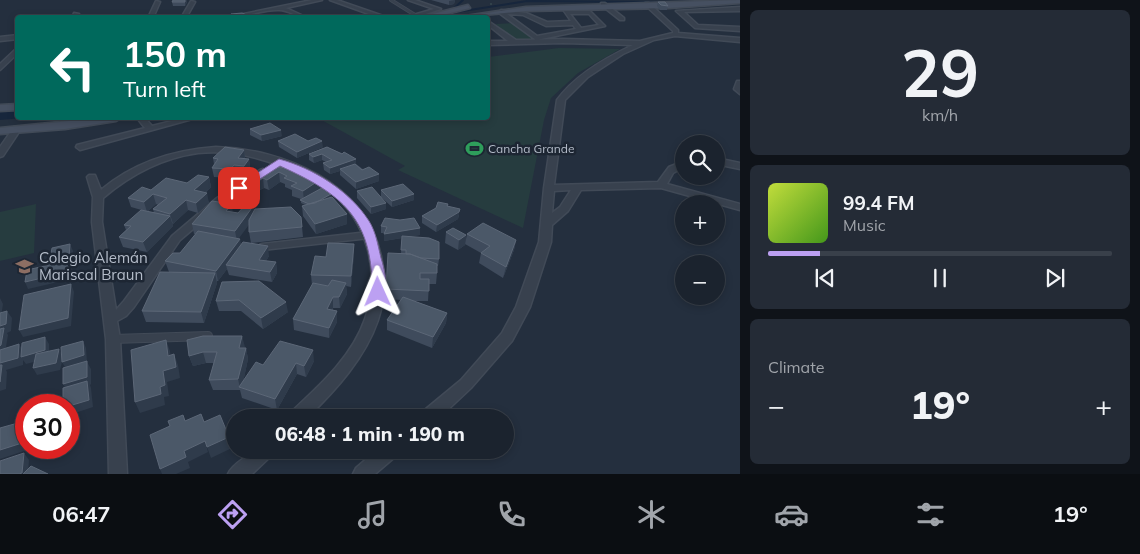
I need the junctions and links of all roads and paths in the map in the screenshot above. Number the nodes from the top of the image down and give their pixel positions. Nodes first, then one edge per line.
1 (320, 0) edge
2 (332, 0) edge
3 (391, 0) edge
4 (410, 0) edge
5 (634, 0) edge
6 (666, 0) edge
7 (740, 1) edge
8 (158, 2) dead end
9 (193, 2) dead end
10 (603, 4) junction
11 (647, 4) junction
12 (281, 8) junction
13 (494, 8) junction
14 (473, 10) edge
15 (719, 10) junction
16 (740, 10) edge
17 (152, 15) edge
18 (185, 15) edge
19 (242, 15) edge
20 (298, 15) edge
21 (378, 15) edge
22 (415, 15) edge
23 (420, 15) edge
24 (424, 15) edge
25 (726, 15) dead end
26 (622, 19) dead end
27 (733, 20) dead end
28 (574, 22) junction
29 (490, 24) edge
30 (740, 27) edge
31 (524, 29) junction
32 (532, 29) dead end
33 (580, 30) junction
34 (676, 34) junction
35 (15, 36) edge
36 (0, 37) edge
37 (740, 40) edge
38 (514, 42) junction
39 (490, 43) edge
40 (642, 43) junction
41 (490, 47) edge
42 (632, 49) junction
43 (15, 52) edge
44 (3, 66) edge
45 (740, 82) edge
46 (740, 92) edge
47 (15, 107) edge
48 (0, 108) edge
49 (76, 120) edge
50 (103, 120) edge
51 (143, 120) edge
52 (184, 120) edge
53 (0, 126) edge
54 (18, 127) junction
55 (150, 128) junction
56 (0, 131) edge
57 (80, 147) dead end
58 (0, 154) edge
59 (279, 162) junction
60 (725, 163) edge
61 (675, 166) edge
62 (740, 166) edge
63 (92, 177) dead end
64 (661, 185) junction
65 (578, 187) junction
66 (549, 188) junction
67 (98, 197) junction
68 (740, 206) edge
69 (547, 223) junction
70 (370, 235) junction
71 (252, 248) edge
72 (110, 318) junction
73 (215, 336) edge
74 (113, 339) junction
75 (306, 409) edge
76 (437, 409) edge
77 (258, 459) edge
78 (380, 459) edge
79 (248, 471) edge
80 (118, 474) edge
81 (362, 474) edge

1 - 12 street
2 - 21 street
3 - 22 lane
4 - 23 street
5 - 6 main road
7 - 11 main road
8 - 17 street
9 - 18 street
10 - 11 main road
10 - 13 main road
10 - 26 street
11 - 34 street
12 - 19 street
12 - 20 street
13 - 14 main road
13 - 28 street
13 - 31 street
14 - 24 main road
15 - 16 street
15 - 25 street
15 - 30 street
27 - 30 street
28 - 33 street
28 - 33 street
29 - 38 street
31 - 32 street
31 - 33 street
34 - 37 street
34 - 40 street
35 - 36 street
38 - 39 street
38 - 40 street
40 - 42 street
41 - 42 street
42 - 66 street
43 - 44 street
45 - 46 street
47 - 48 main road
49 - 54 main road
50 - 54 main road
51 - 55 street
52 - 55 street
53 - 54 main road
54 - 56 main road
54 - 58 street
55 - 57 street
59 - 67 street
59 - 70 street
59 - 72 street
60 - 62 street
61 - 64 street
63 - 67 street
64 - 65 street
64 - 68 street
65 - 66 street
65 - 69 street
66 - 69 street
67 - 72 street
69 - 76 street
70 - 71 lane
70 - 75 street
72 - 74 street
73 - 74 lane
74 - 80 street
77 - 79 street
78 - 81 street

